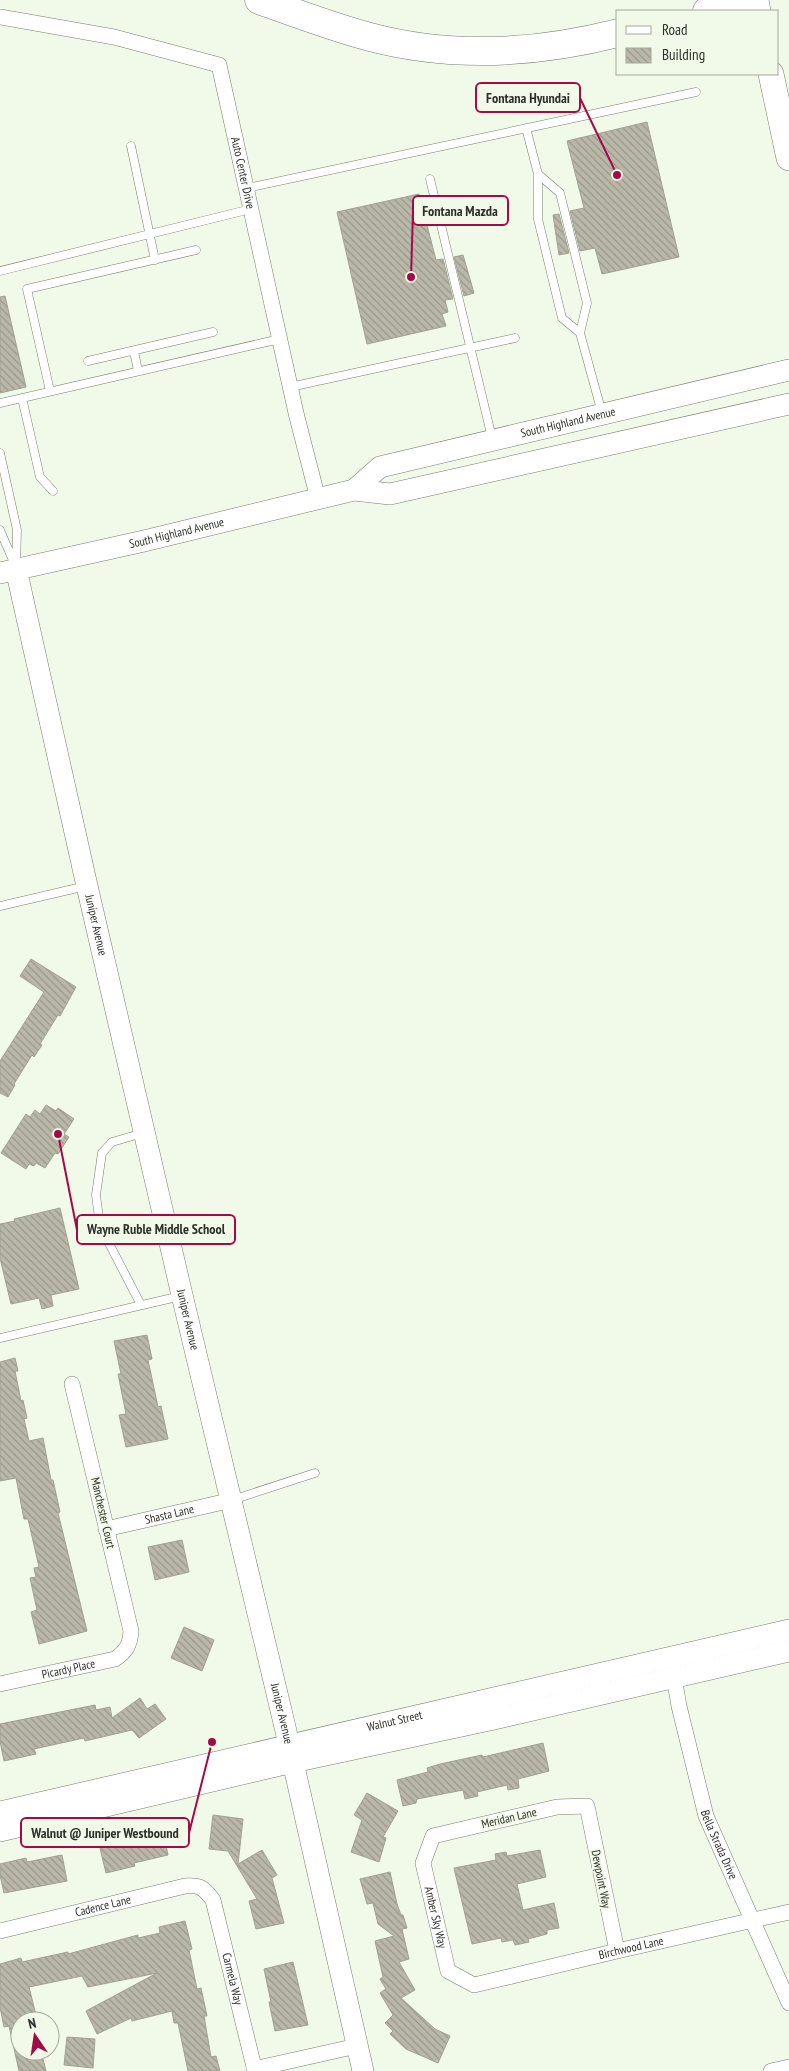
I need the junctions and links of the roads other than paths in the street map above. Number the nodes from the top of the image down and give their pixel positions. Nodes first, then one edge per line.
1 (259, 0) edge
2 (743, 0) edge
3 (710, 10) edge
4 (0, 17) edge
5 (616, 33) edge
6 (771, 75) edge
7 (696, 92) dead end
8 (526, 128) junction
9 (131, 146) dead end
10 (789, 158) edge
11 (538, 174) junction
12 (430, 179) dead end
13 (247, 188) junction
14 (251, 209) junction
15 (150, 234) junction
16 (196, 250) dead end
17 (155, 260) junction
18 (0, 271) edge
19 (213, 332) dead end
20 (580, 333) junction
21 (515, 338) dead end
22 (280, 339) junction
23 (472, 347) junction
24 (134, 351) junction
25 (88, 361) dead end
26 (789, 370) edge
27 (138, 372) junction
28 (290, 387) junction
29 (50, 392) junction
30 (22, 398) junction
31 (0, 403) edge
32 (789, 404) edge
33 (602, 414) junction
34 (492, 440) junction
35 (0, 453) edge
36 (354, 490) junction
37 (53, 491) dead end
38 (318, 499) junction
39 (0, 530) edge
40 (8, 571) edge
41 (87, 886) junction
42 (0, 906) edge
43 (145, 1132) junction
44 (182, 1295) junction
45 (141, 1305) junction
46 (0, 1338) edge
47 (72, 1384) dead end
48 (315, 1473) dead end
49 (232, 1500) junction
50 (106, 1529) junction
51 (789, 1630) edge
52 (130, 1642) joint
53 (789, 1651) edge
54 (674, 1677) junction
55 (0, 1684) edge
56 (291, 1754) junction
57 (587, 1806) joint
58 (0, 1812) edge
59 (0, 1831) edge
60 (433, 1836) joint
61 (206, 1890) joint
62 (789, 1912) edge
63 (751, 1920) junction
64 (0, 1930) edge
65 (617, 1951) junction
66 (474, 1986) joint
67 (789, 2003) edge
68 (357, 2046) junction
69 (789, 2067) edge
70 (254, 2070) edge
71 (363, 2071) edge
72 (771, 2071) edge

1 - 5 highway
2 - 3 highway
4 - 13 street, Auto Center Drive
6 - 10 main road
7 - 8 lane
8 - 11 lane
8 - 13 lane
9 - 15 lane
11 - 20 lane
11 - 20 lane
12 - 23 lane
13 - 14 street, Auto Center Drive
14 - 15 lane
14 - 22 street, Auto Center Drive
15 - 17 lane
15 - 18 lane
16 - 17 lane
17 - 29 lane
19 - 24 lane
20 - 33 lane
21 - 23 lane
22 - 27 lane
22 - 28 street, Auto Center Drive
23 - 28 lane
23 - 34 lane
24 - 25 lane
24 - 27 lane
26 - 33 street, South Highland Avenue
27 - 29 lane
28 - 38 street, Auto Center Drive
29 - 30 lane
30 - 31 lane
30 - 37 lane
32 - 36 street, South Highland Avenue
33 - 34 street, South Highland Avenue
34 - 36 street, South Highland Avenue
35 - 40 lane
36 - 38 street, South Highland Avenue
38 - 40 street, South Highland Avenue
39 - 40 lane
40 - 41 street, Juniper Avenue
41 - 42 lane
41 - 43 street, Juniper Avenue
43 - 44 street, Juniper Avenue
43 - 45 lane
44 - 45 lane
44 - 49 street, Juniper Avenue
45 - 46 lane
47 - 50 street, Manchester Court
48 - 49 lane
49 - 50 street, Shasta Lane
49 - 56 street, Juniper Avenue
50 - 52 street, Manchester Court
51 - 56 street, Walnut Street
52 - 55 street, Picardy Place
53 - 54 street, Walnut Street
54 - 56 street, Walnut Street
54 - 63 street, Bella Strada Drive
56 - 58 street, Walnut Street
56 - 59 street, Walnut Street
56 - 68 street, Juniper Avenue
57 - 60 street, Meridan Lane
57 - 65 street, Dewpoint Way
60 - 66 street, Amber Sky Way
61 - 64 street, Cadence Lane
61 - 70 street, Carmela Way
62 - 63 street, Birchwood Lane
63 - 65 street, Birchwood Lane
63 - 67 street, Bella Strada Drive
65 - 66 street, Birchwood Lane
68 - 70 street
68 - 71 street, Juniper Avenue
69 - 72 street

